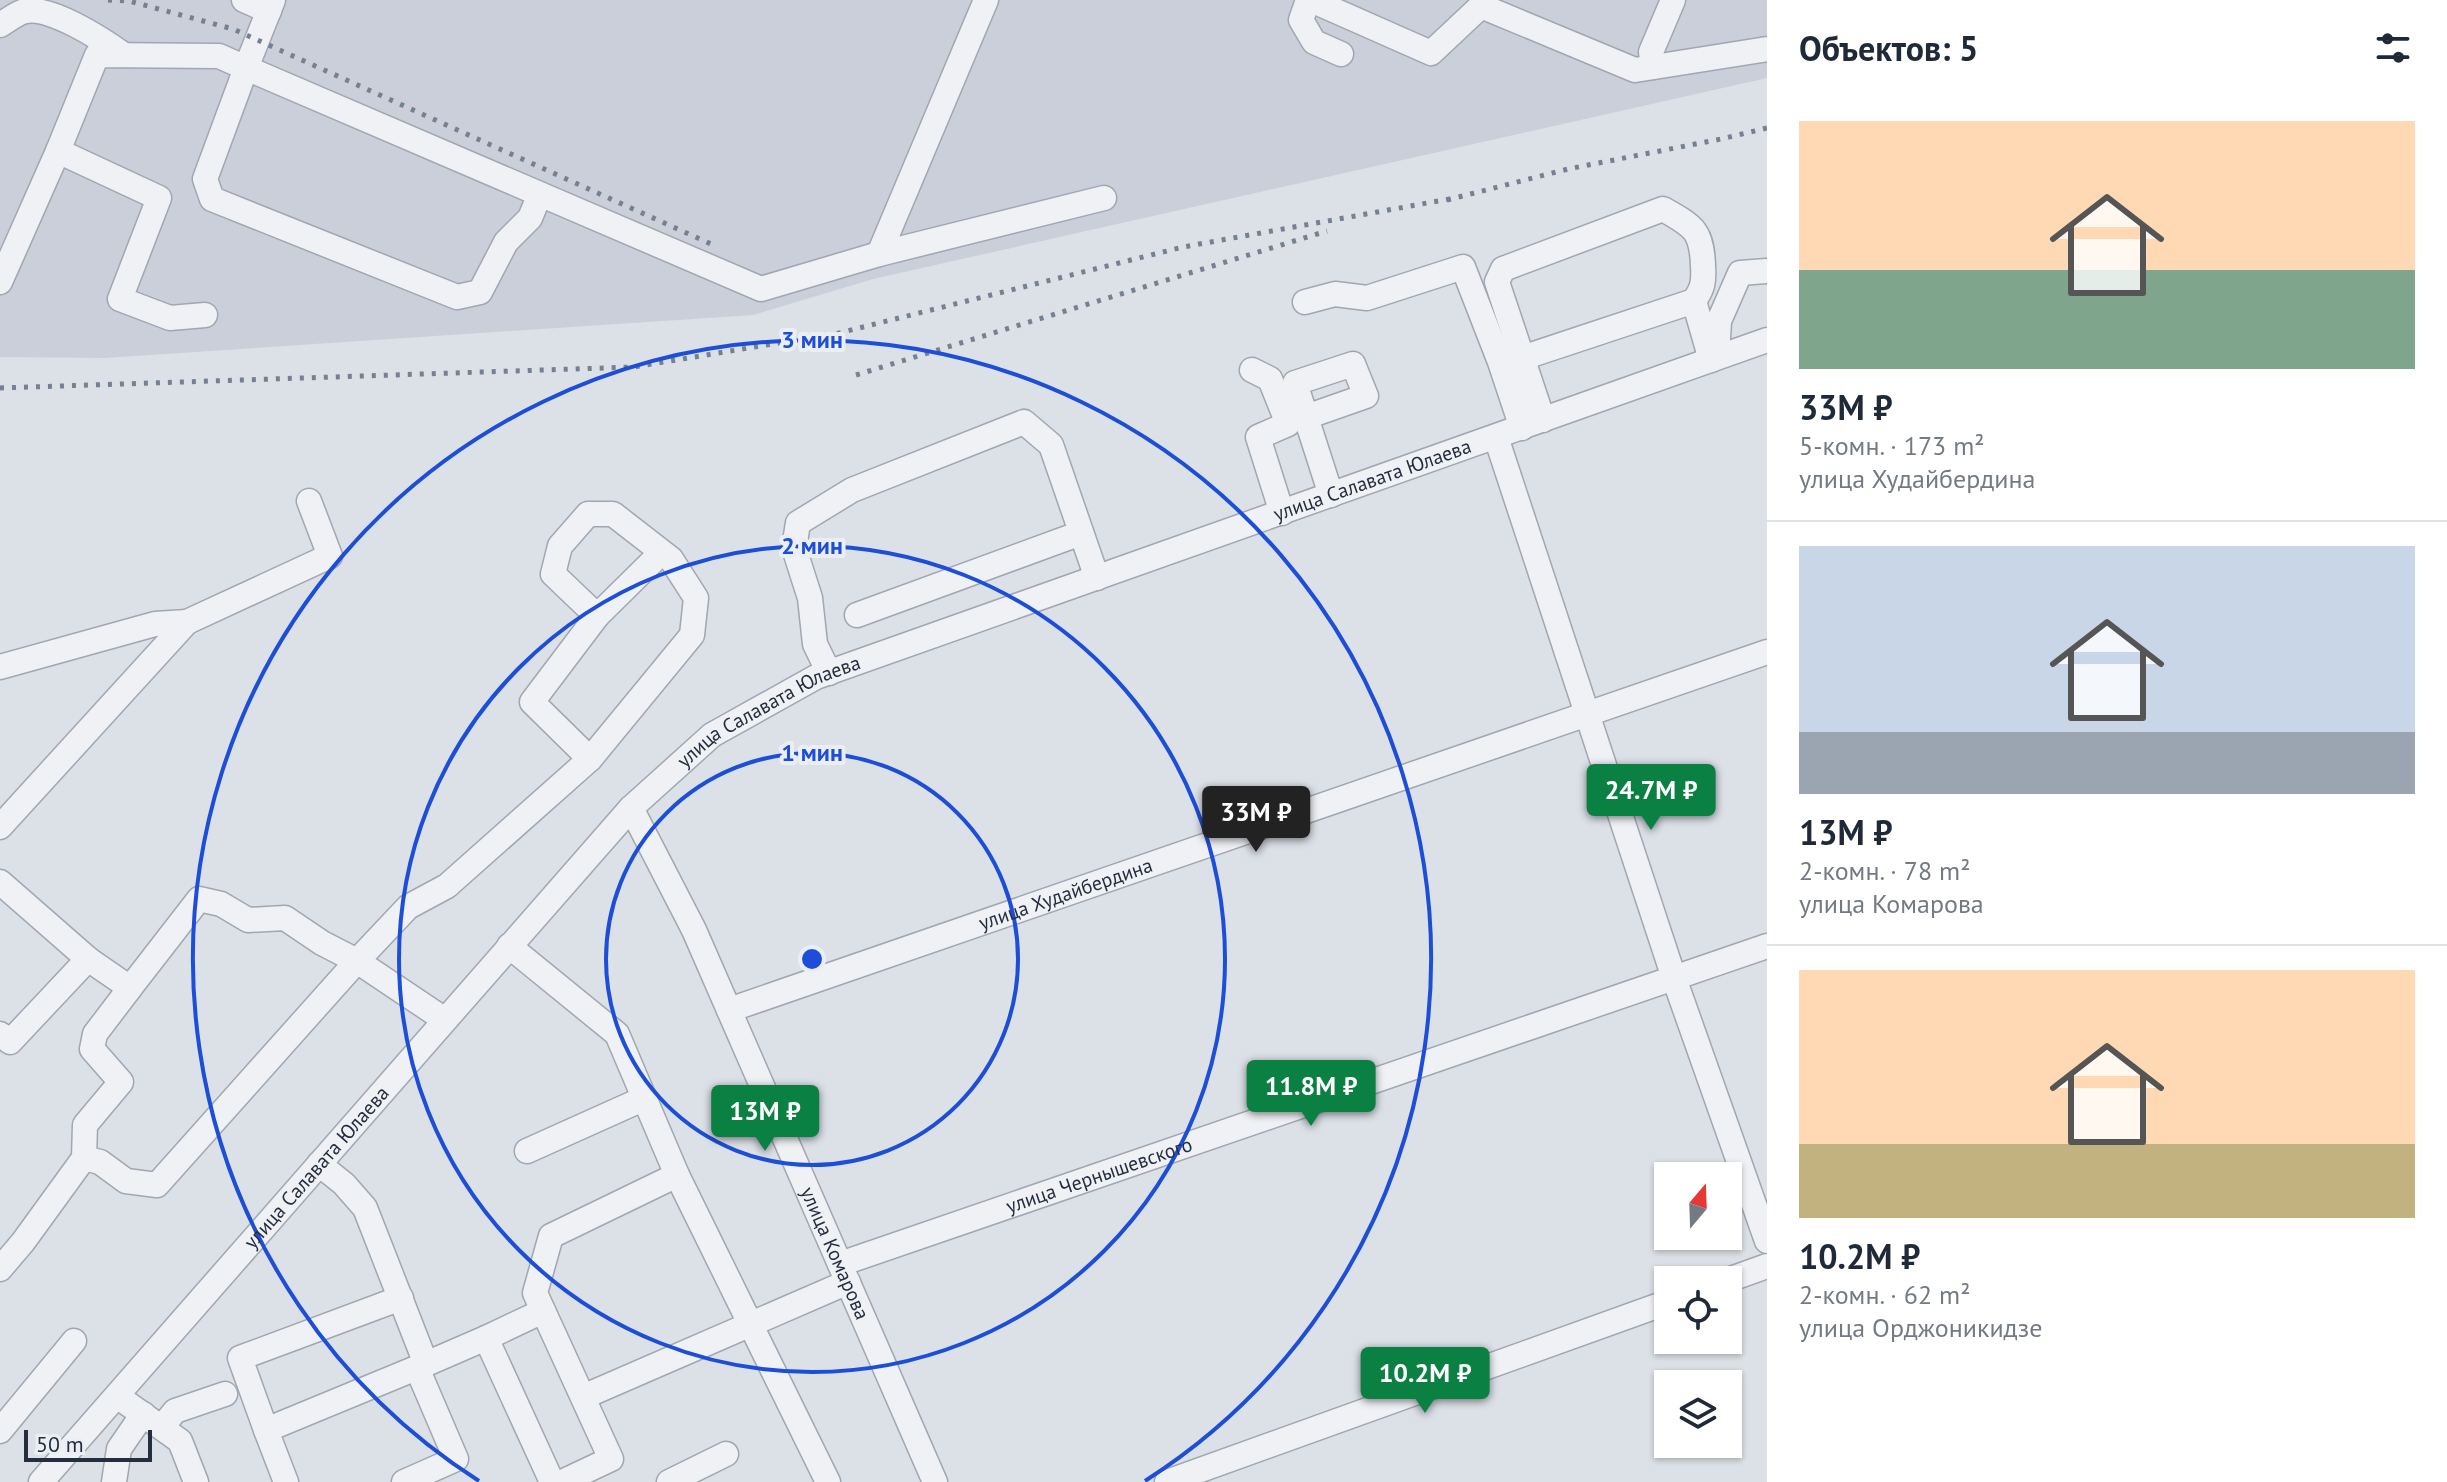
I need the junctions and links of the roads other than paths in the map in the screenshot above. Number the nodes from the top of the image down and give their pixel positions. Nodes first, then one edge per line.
1 (244, 0) edge
2 (986, 0) edge
3 (1310, 0) edge
4 (1673, 0) edge
5 (271, 6) edge
6 (0, 25) edge
7 (1767, 49) edge
8 (1341, 54) dead end
9 (124, 55) junction
10 (1653, 67) junction
11 (246, 68) junction
12 (58, 151) junction
13 (540, 194) junction
14 (1104, 198) dead end
15 (879, 254) junction
16 (1767, 271) edge
17 (0, 282) edge
18 (1694, 301) junction
19 (1305, 302) dead end
20 (205, 315) dead end
21 (1767, 340) edge
22 (1522, 358) junction
23 (1714, 360) junction
24 (1252, 370) dead end
25 (1306, 417) dead end
26 (1532, 424) junction
27 (1496, 437) junction
28 (1331, 495) junction
29 (309, 501) dead end
30 (1282, 513) junction
31 (1081, 533) junction
32 (662, 552) junction
33 (1097, 578) junction
34 (857, 615) dead end
35 (597, 616) junction
36 (187, 622) junction
37 (1767, 652) edge
38 (0, 667) edge
39 (829, 673) junction
40 (1587, 714) junction
41 (590, 759) junction
42 (631, 808) junction
43 (0, 827) edge
44 (2, 889) edge
45 (509, 946) junction
46 (1767, 946) edge
47 (88, 959) junction
48 (357, 961) junction
49 (1674, 978) junction
50 (130, 988) junction
51 (729, 1010) junction
52 (445, 1020) junction
53 (0, 1034) edge
54 (645, 1098) junction
55 (527, 1151) dead end
56 (84, 1158) junction
57 (319, 1164) junction
58 (677, 1175) junction
59 (1767, 1241) edge
60 (1767, 1266) edge
61 (0, 1269) edge
62 (844, 1273) junction
63 (1742, 1275) edge
64 (401, 1298) junction
65 (1654, 1307) edge
66 (543, 1311) junction
67 (751, 1324) junction
68 (486, 1338) junction
69 (74, 1341) dead end
70 (422, 1366) junction
71 (225, 1394) dead end
72 (117, 1396) junction
73 (583, 1397) junction
74 (152, 1421) junction
75 (266, 1430) junction
76 (0, 1431) edge
77 (726, 1454) dead end
78 (430, 1477) edge
79 (41, 1482) edge
80 (114, 1482) edge
81 (196, 1482) edge
82 (286, 1482) edge
83 (404, 1482) edge
84 (552, 1482) edge
85 (562, 1482) edge
86 (669, 1482) edge
87 (828, 1482) edge
88 (935, 1482) edge
89 (1167, 1482) edge

1 - 5 street
2 - 15 street
3 - 8 street
3 - 10 street
4 - 10 street
5 - 11 street
6 - 9 street
7 - 10 street
9 - 11 street
9 - 12 street
11 - 13 street
11 - 13 street
12 - 17 street
12 - 20 street
13 - 15 street
14 - 15 street
16 - 23 street
18 - 22 street
18 - 22 street
18 - 23 street
19 - 26 street
21 - 23 street, улица Салавата Юлаева
22 - 26 street
23 - 26 street, улица Салавата Юлаева
24 - 30 street
25 - 28 street
26 - 27 street, улица Салавата Юлаева
27 - 28 street, улица Салавата Юлаева
27 - 40 street
28 - 30 street, улица Салавата Юлаева
29 - 36 street
30 - 33 street, улица Салавата Юлаева
31 - 33 street
31 - 34 street
31 - 39 street
32 - 35 street
32 - 35 street
32 - 41 street
33 - 39 street, улица Салавата Юлаева
35 - 41 street
36 - 38 street
36 - 43 street
37 - 40 street, улица Худайбердина
39 - 42 street, улица Салавата Юлаева
40 - 49 street
40 - 51 street, улица Худайбердина
41 - 48 street
42 - 45 street, улица Салавата Юлаева
42 - 51 street, улица Комарова
44 - 47 street
45 - 52 street, улица Салавата Юлаева
45 - 54 street
46 - 49 street, улица Чернышевского
47 - 50 street
47 - 53 street
48 - 50 street
48 - 52 street
48 - 56 street
49 - 59 street
49 - 62 street, улица Чернышевского
50 - 56 street
51 - 62 street, улица Комарова
52 - 57 street, улица Салавата Юлаева
54 - 55 street
54 - 58 street
56 - 61 street
57 - 64 street
57 - 72 street, улица Салавата Юлаева
58 - 66 street
58 - 67 street
60 - 63 street
62 - 67 street, улица Чернышевского
62 - 88 street, улица Комарова
64 - 70 street
64 - 75 street
65 - 89 street
66 - 68 street
66 - 73 street
67 - 73 street, улица Чернышевского
67 - 87 street
68 - 70 street
68 - 84 street
69 - 76 street
70 - 75 street
70 - 78 street
71 - 74 street
72 - 74 street
72 - 79 street, улица Салавата Юлаева
73 - 85 street
74 - 80 street
74 - 81 street
75 - 82 street
77 - 86 street
78 - 83 street

